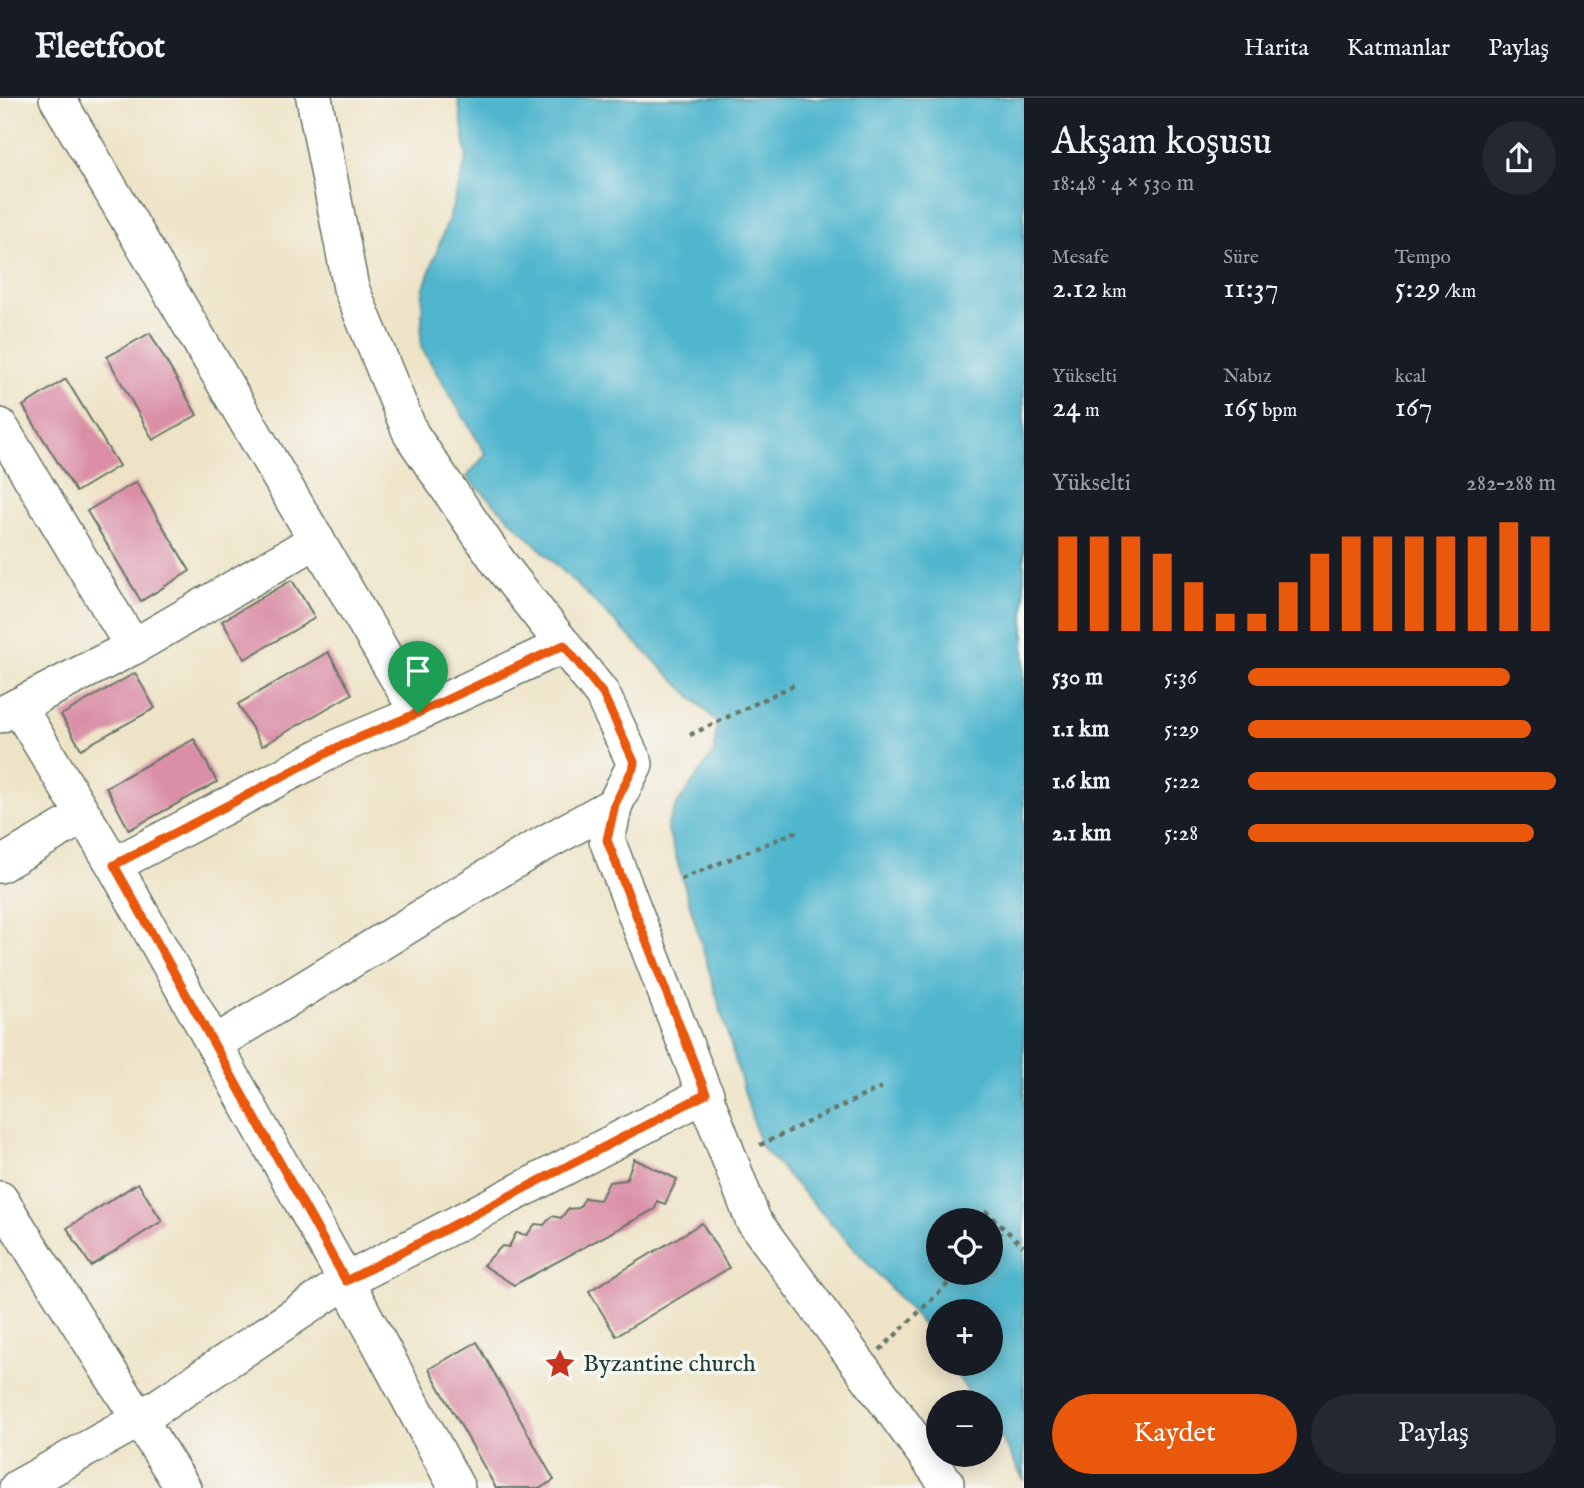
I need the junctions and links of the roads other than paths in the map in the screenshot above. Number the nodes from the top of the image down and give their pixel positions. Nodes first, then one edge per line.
1 (57, 98) edge
2 (314, 98) edge
3 (0, 426) edge
4 (317, 540) junction
5 (564, 645) junction
6 (133, 647) junction
7 (9, 710) edge
8 (418, 713) junction
9 (615, 804) junction
10 (83, 816) junction
11 (114, 865) junction
12 (0, 866) edge
13 (214, 1044) junction
14 (706, 1094) junction
15 (0, 1199) edge
16 (346, 1281) junction
17 (140, 1419) junction
18 (17, 1488) edge
19 (183, 1488) edge
20 (457, 1488) edge
21 (946, 1488) edge

1 - 4 street
2 - 5 street
3 - 6 street
4 - 6 street
4 - 8 street
5 - 8 street
5 - 9 street
6 - 7 street
7 - 10 street
8 - 11 street
9 - 13 street
9 - 14 street
10 - 11 street
10 - 12 street
11 - 13 street
13 - 16 street
14 - 16 street
14 - 21 street
15 - 17 street
16 - 17 street
16 - 20 street
17 - 18 street
17 - 19 street

